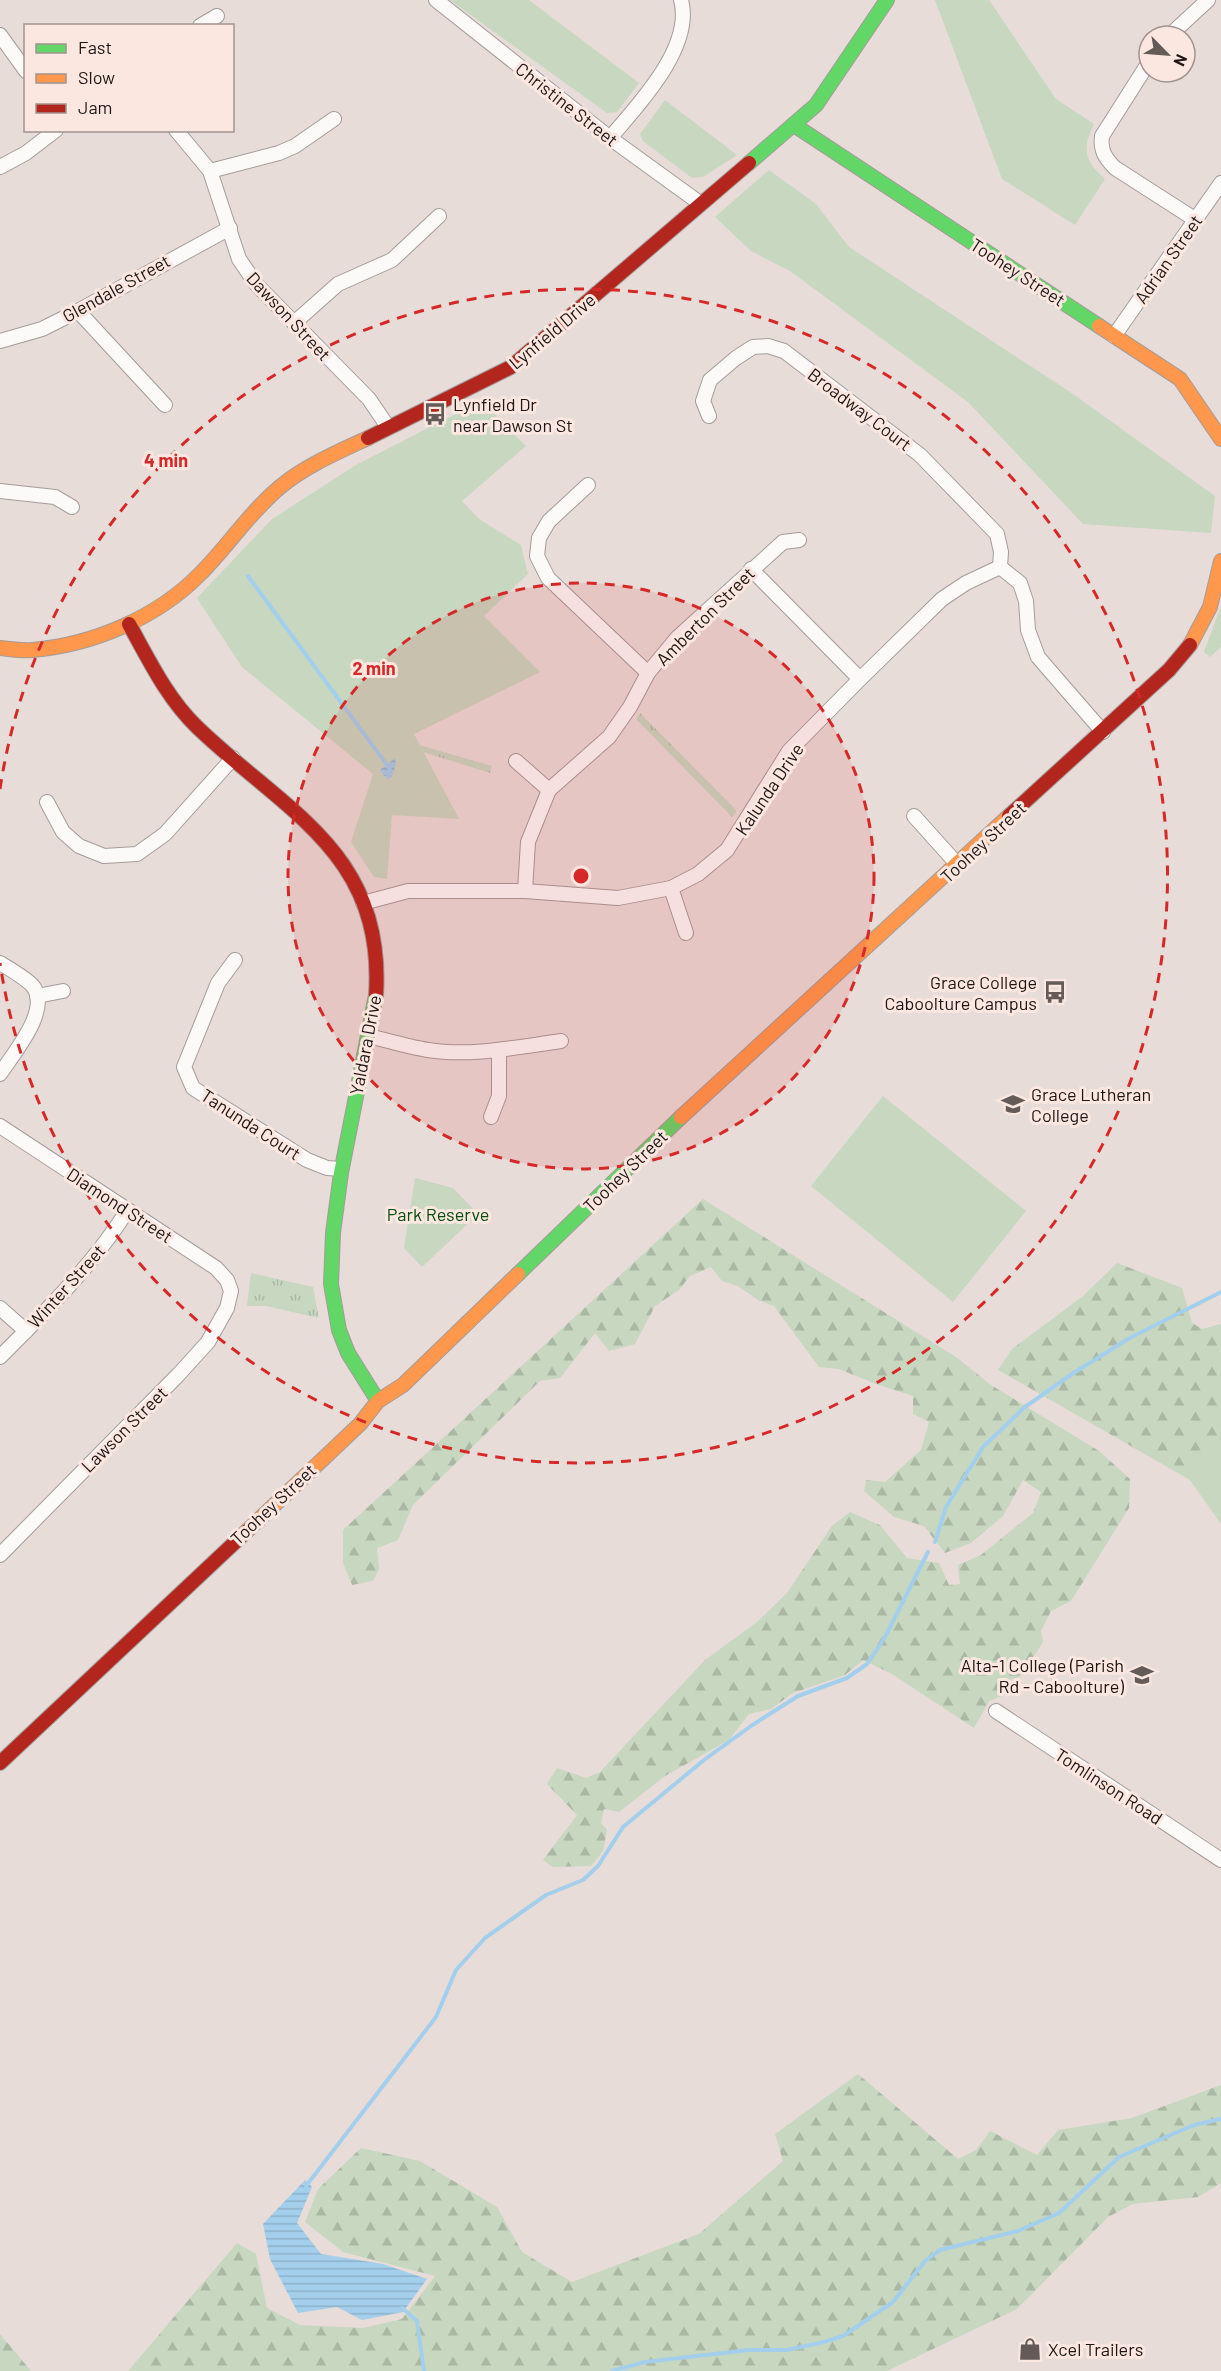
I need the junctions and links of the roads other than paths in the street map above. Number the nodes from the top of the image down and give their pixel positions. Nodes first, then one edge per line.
1 (436, 0) edge
2 (681, 0) edge
3 (887, 0) edge
4 (1208, 0) edge
5 (217, 16) dead end
6 (203, 24) edge
7 (1183, 24) edge
8 (0, 35) edge
9 (24, 68) edge
10 (1137, 81) edge
11 (334, 119) dead end
12 (794, 124) junction
13 (53, 132) edge
14 (178, 132) edge
15 (610, 138) junction
16 (0, 167) edge
17 (210, 171) junction
18 (1221, 183) edge
19 (701, 204) junction
20 (439, 216) dead end
21 (1196, 220) junction
22 (230, 228) junction
23 (78, 311) junction
24 (294, 323) junction
25 (1114, 336) junction
26 (0, 341) edge
27 (165, 405) dead end
28 (709, 416) dead end
29 (388, 427) junction
30 (1221, 439) edge
31 (588, 485) dead end
32 (0, 490) edge
33 (72, 507) dead end
34 (799, 540) dead end
35 (1221, 561) edge
36 (1000, 567) junction
37 (751, 569) junction
38 (129, 624) junction
39 (0, 648) edge
40 (648, 673) junction
41 (860, 679) junction
42 (1103, 732) junction
43 (233, 758) junction
44 (516, 761) dead end
45 (549, 790) junction
46 (47, 802) dead end
47 (914, 816) dead end
48 (958, 865) junction
49 (670, 888) junction
50 (525, 891) junction
51 (363, 903) junction
52 (686, 933) dead end
53 (235, 960) dead end
54 (0, 963) edge
55 (63, 991) dead end
56 (37, 996) junction
57 (369, 1036) junction
58 (561, 1041) dead end
59 (499, 1050) junction
60 (0, 1074) edge
61 (491, 1117) dead end
62 (0, 1126) edge
63 (341, 1169) junction
64 (127, 1211) junction
65 (231, 1291) joint
66 (0, 1308) edge
67 (26, 1331) junction
68 (0, 1357) edge
69 (378, 1401) junction
70 (0, 1555) edge
71 (996, 1711) dead end
72 (0, 1763) edge
73 (1221, 1860) edge

1 - 15 street, Christine Street
2 - 15 street
3 - 12 street, Lynfield Drive
4 - 7 street
5 - 6 street
8 - 9 street
10 - 21 street
11 - 17 street
12 - 19 street, Lynfield Drive
12 - 25 street, Toohey Street
13 - 16 street
14 - 17 street, Dawson Street
15 - 19 street, Christine Street
17 - 22 street, Dawson Street
18 - 21 street, Adrian Street
19 - 29 street, Lynfield Drive
20 - 24 street
21 - 25 street, Adrian Street
22 - 23 street, Glendale Street
22 - 24 street, Dawson Street
23 - 26 street, Glendale Street
23 - 27 street
24 - 29 street, Dawson Street
25 - 30 street, Toohey Street
28 - 36 street, Broadway Court
29 - 38 street, Lynfield Drive
31 - 40 street
32 - 33 street
34 - 37 street, Amberton Street
35 - 42 street, Toohey Street
36 - 41 street, Kalunda Drive
36 - 42 street
37 - 40 street, Amberton Street
37 - 41 street
38 - 39 street, Lynfield Drive
38 - 43 street, Yaldara Drive
40 - 45 street, Amberton Street
41 - 49 street, Kalunda Drive
42 - 48 street, Toohey Street
43 - 46 street
43 - 51 street, Yaldara Drive
44 - 45 street
45 - 50 street, Amberton Street
47 - 48 street
48 - 69 street, Toohey Street
49 - 50 street, Kalunda Drive
49 - 52 street
50 - 51 street, Kalunda Drive
51 - 57 street, Yaldara Drive
53 - 63 street, Tanunda Court
54 - 56 street
55 - 56 street
56 - 60 street
57 - 59 street
57 - 63 street, Yaldara Drive
58 - 59 street
59 - 61 street
62 - 64 street, Diamond Street
63 - 69 street, Yaldara Drive
64 - 65 street, Diamond Street
64 - 67 street, Winter Street
65 - 70 street, Lawson Street
66 - 67 street
67 - 68 street, Winter Street
69 - 72 street, Toohey Street
71 - 73 street, Tomlinson Road

